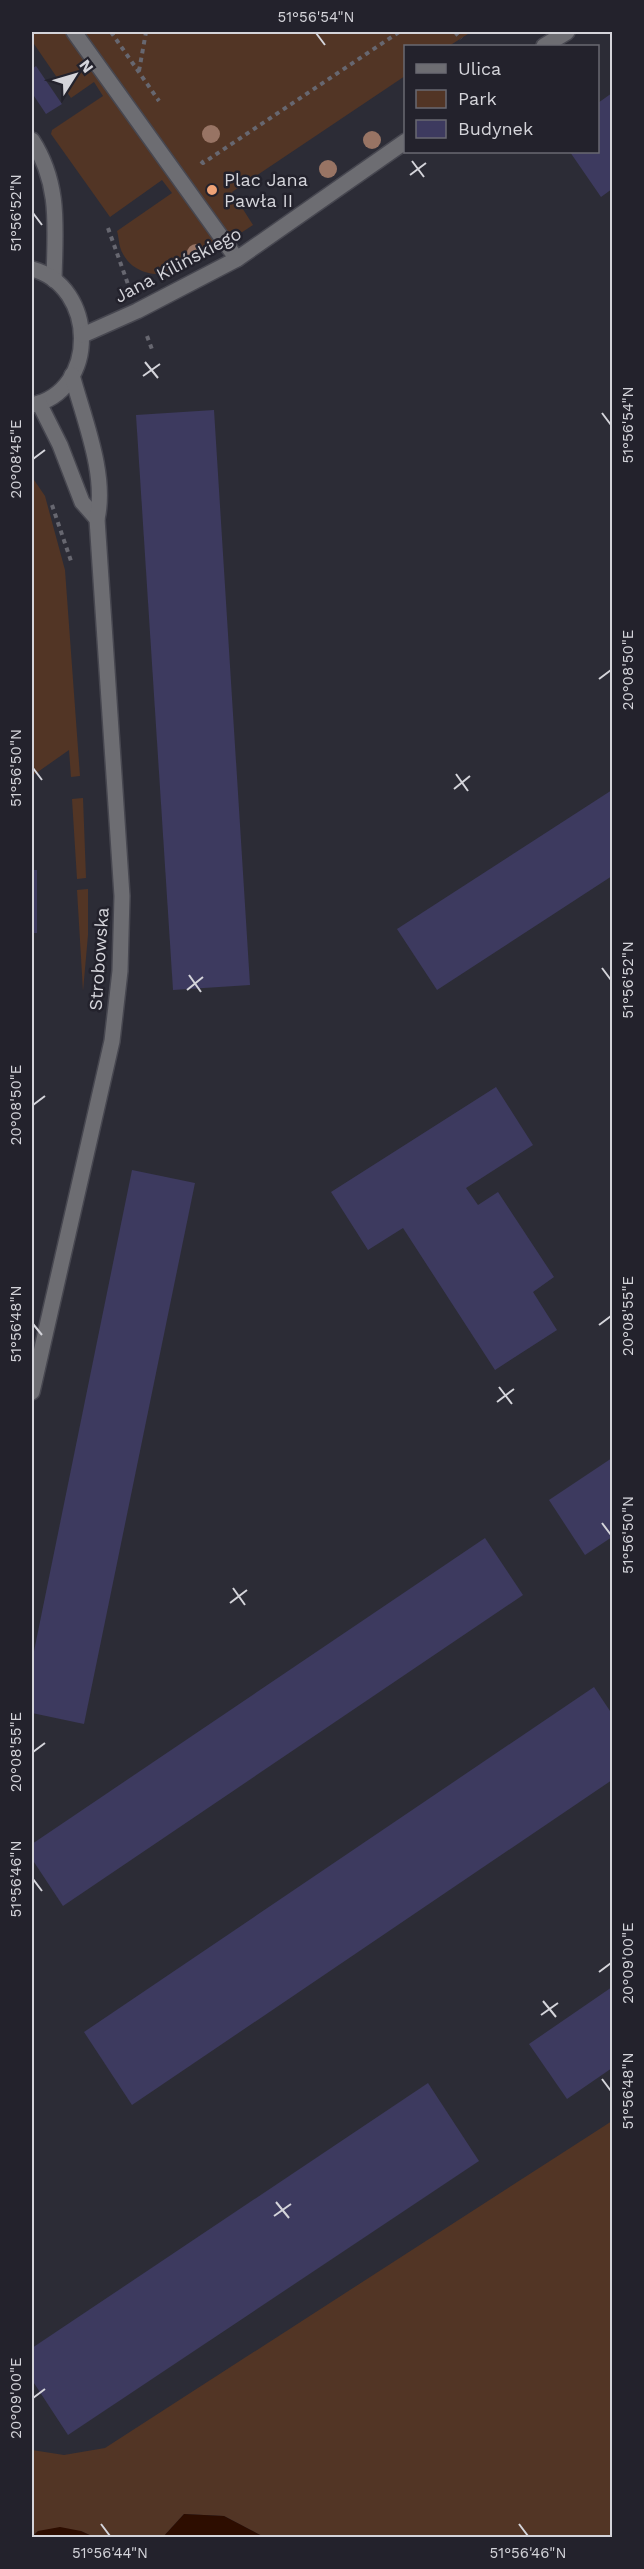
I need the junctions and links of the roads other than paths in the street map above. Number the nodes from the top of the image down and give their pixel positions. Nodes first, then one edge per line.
1 (74, 32) edge
2 (567, 32) edge
3 (546, 45) edge
4 (32, 140) edge
5 (404, 142) edge
6 (237, 259) junction
7 (32, 269) edge
8 (54, 280) junction
9 (83, 335) junction
10 (72, 375) junction
11 (35, 404) edge
12 (97, 519) junction
13 (32, 1392) edge

1 - 6 street
2 - 3 street
4 - 8 street
5 - 6 street, Jana Kilińskiego
6 - 9 street, Jana Kilińskiego
7 - 8 street
8 - 9 street
9 - 10 street
10 - 11 street
10 - 12 street, Strobowska
11 - 12 street
12 - 13 street, Strobowska

